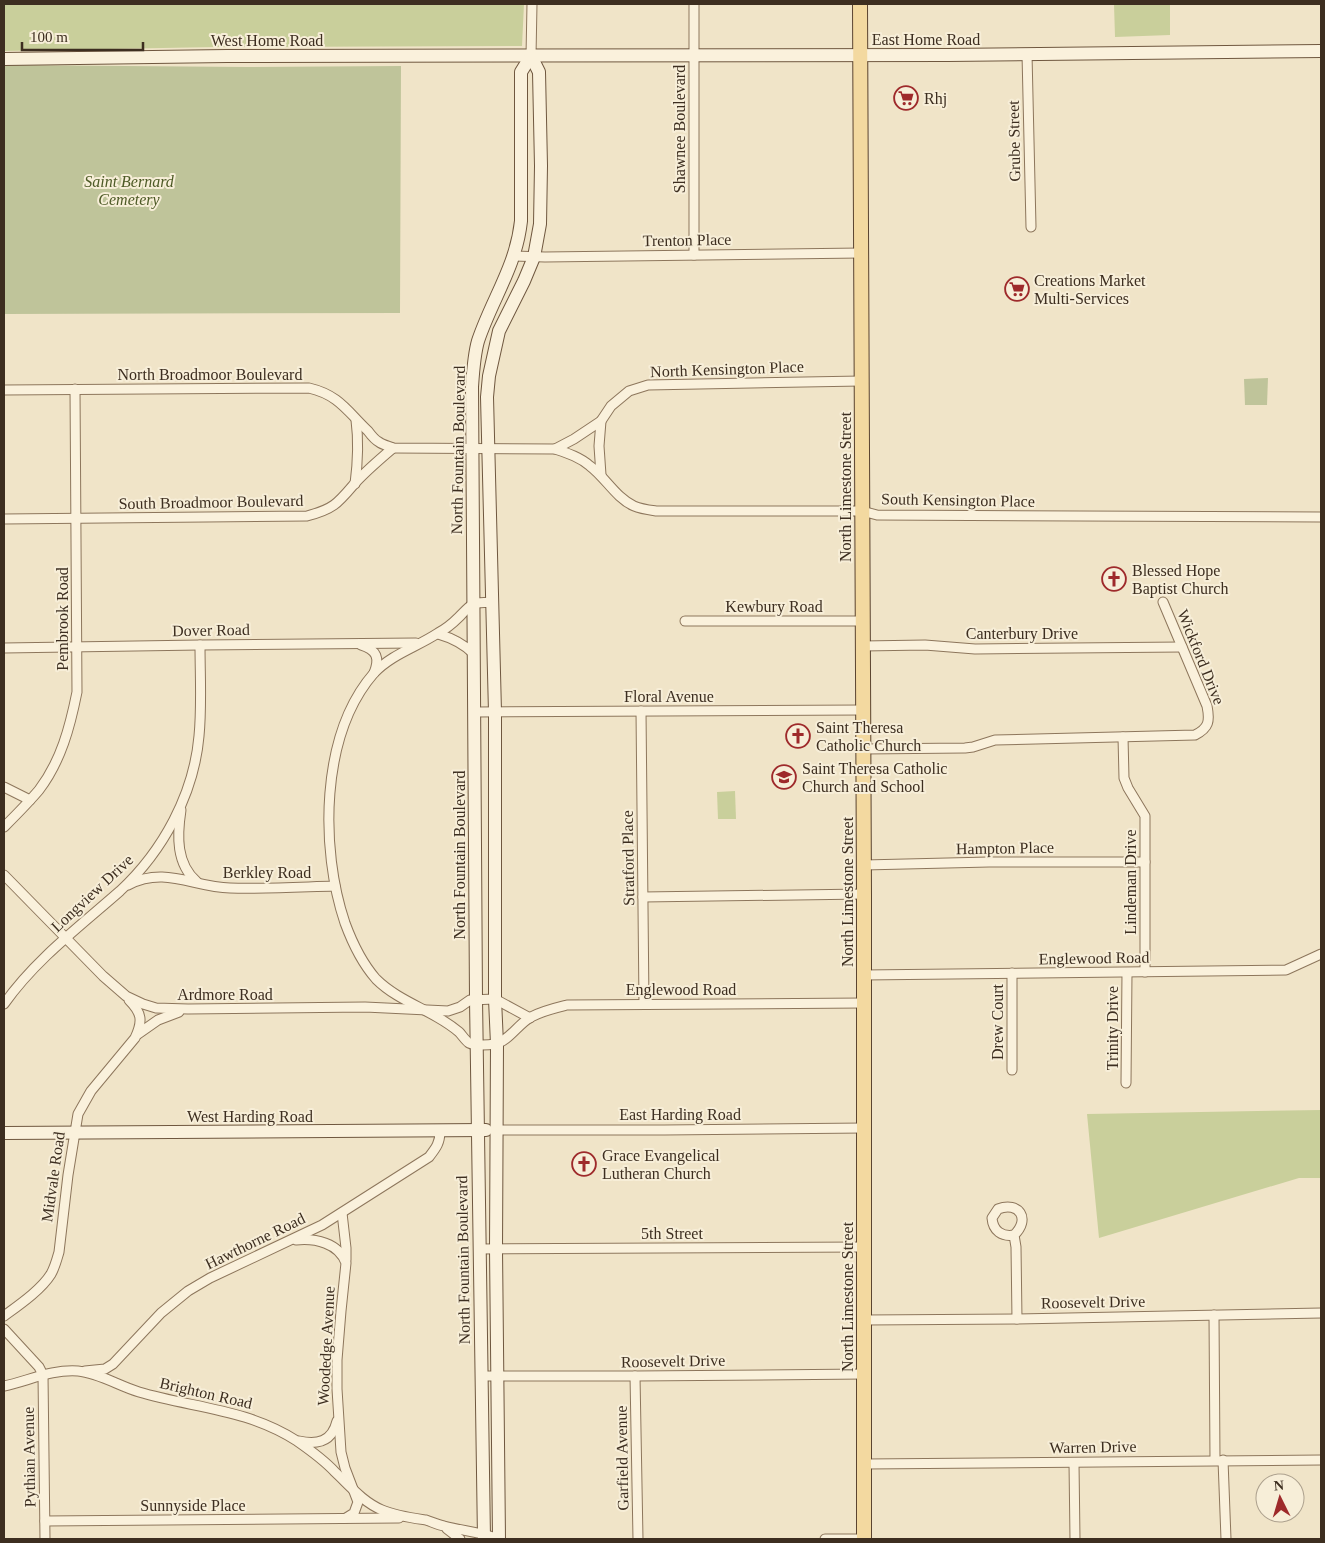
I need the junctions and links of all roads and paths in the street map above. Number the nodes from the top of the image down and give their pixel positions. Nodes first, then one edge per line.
1 (532, 4) edge
2 (694, 4) edge
3 (860, 4) edge
4 (1321, 51) edge
5 (1027, 54) junction
6 (860, 55) junction
7 (531, 56) junction
8 (694, 56) junction
9 (4, 59) edge
10 (1031, 227) dead end
11 (861, 253) junction
12 (694, 255) junction
13 (514, 256) junction
14 (534, 257) junction
15 (862, 381) junction
16 (76, 389) junction
17 (4, 390) edge
18 (356, 420) junction
19 (601, 421) junction
20 (394, 448) junction
21 (472, 449) junction
22 (489, 449) junction
23 (555, 449) junction
24 (601, 475) junction
25 (355, 484) junction
26 (862, 511) junction
27 (1321, 517) edge
28 (4, 519) edge
29 (76, 519) junction
30 (492, 602) junction
31 (1163, 602) dead end
32 (474, 604) junction
33 (863, 621) junction
34 (685, 622) dead end
35 (438, 634) junction
36 (419, 643) junction
37 (200, 644) junction
38 (359, 644) junction
39 (863, 646) junction
40 (1182, 647) junction
41 (4, 648) edge
42 (77, 648) junction
43 (474, 654) junction
44 (374, 673) junction
45 (863, 710) junction
46 (641, 711) junction
47 (475, 712) junction
48 (494, 712) junction
49 (1123, 737) junction
50 (864, 749) junction
51 (4, 787) edge
52 (30, 800) junction
53 (181, 805) junction
54 (4, 827) edge
55 (1145, 862) junction
56 (864, 865) junction
57 (4, 875) edge
58 (200, 884) junction
59 (335, 886) junction
60 (122, 889) junction
61 (864, 894) junction
62 (643, 897) junction
63 (66, 938) junction
64 (1321, 954) edge
65 (1127, 972) junction
66 (1145, 972) junction
67 (864, 974) junction
68 (1012, 974) junction
69 (126, 996) junction
70 (476, 999) junction
71 (495, 999) junction
72 (864, 1002) junction
73 (4, 1004) edge
74 (644, 1004) junction
75 (188, 1010) junction
76 (424, 1010) junction
77 (530, 1018) junction
78 (134, 1038) junction
79 (476, 1044) junction
80 (497, 1044) junction
81 (1012, 1070) dead end
82 (1126, 1083) dead end
83 (864, 1128) junction
84 (478, 1130) junction
85 (496, 1130) junction
86 (440, 1131) junction
87 (74, 1133) junction
88 (4, 1134) edge
89 (342, 1213) junction
90 (1014, 1235) dead end
91 (286, 1242) junction
92 (864, 1247) junction
93 (480, 1249) junction
94 (496, 1249) junction
95 (346, 1263) junction
96 (1321, 1313) edge
97 (1214, 1315) junction
98 (4, 1316) edge
99 (1017, 1319) junction
100 (865, 1320) junction
101 (4, 1329) edge
102 (77, 1371) junction
103 (864, 1374) junction
104 (43, 1375) junction
105 (482, 1376) junction
106 (498, 1376) junction
107 (636, 1376) junction
108 (4, 1386) edge
109 (338, 1416) junction
110 (295, 1440) junction
111 (1219, 1460) junction
112 (1321, 1460) edge
113 (1074, 1462) junction
114 (865, 1464) junction
115 (352, 1489) junction
116 (415, 1518) junction
117 (342, 1519) junction
118 (45, 1521) junction
119 (442, 1526) junction
120 (484, 1536) edge
121 (45, 1539) edge
122 (460, 1539) edge
123 (499, 1539) edge
124 (638, 1539) edge
125 (824, 1539) edge
126 (864, 1539) edge
127 (1075, 1539) edge
128 (1226, 1539) edge

1 - 7 street
2 - 8 street, Shawnee Boulevard
3 - 6 main road, North Limestone Street
4 - 5 street, East Home Road
5 - 6 street, East Home Road
5 - 10 street, Grube Street
6 - 8 street, East Home Road
6 - 11 main road, North Limestone Street
7 - 8 street, East Home Road
7 - 9 street, West Home Road
7 - 13 street, North Fountain Boulevard
7 - 14 street, North Fountain Boulevard
8 - 12 street, Shawnee Boulevard
11 - 12 street, Trenton Place
11 - 15 main road, North Limestone Street
12 - 14 street, Trenton Place
13 - 14 street, Trenton Place
13 - 21 street, North Fountain Boulevard
14 - 22 street, North Fountain Boulevard
15 - 19 street, North Kensington Place
15 - 26 main road, North Limestone Street
16 - 17 street, North Broadmoor Boulevard
16 - 18 street, North Broadmoor Boulevard
16 - 29 street, Pembrook Road
18 - 20 street, North Broadmoor Boulevard
18 - 25 street
19 - 23 street, North Kensington Place
19 - 24 street
20 - 21 street
20 - 25 street, South Broadmoor Boulevard
21 - 22 street
21 - 32 street, North Fountain Boulevard
22 - 23 street
22 - 30 street, North Fountain Boulevard
23 - 24 street, South Kensington Place
24 - 26 street, South Kensington Place
25 - 29 street, South Broadmoor Boulevard
26 - 27 street, South Kensington Place
26 - 33 main road, North Limestone Street
28 - 29 street, South Broadmoor Boulevard
29 - 42 street, Pembrook Road
30 - 32 street
30 - 48 street, North Fountain Boulevard
31 - 40 street, Wickford Drive
32 - 35 street
32 - 43 street, North Fountain Boulevard
33 - 34 street, Kewbury Road
33 - 39 main road, North Limestone Street
35 - 36 street
35 - 43 street
36 - 38 street, Dover Road
36 - 44 street
37 - 38 street, Dover Road
37 - 42 street, Dover Road
37 - 53 street, Longview Drive
38 - 44 street
39 - 40 street, Canterbury Drive
39 - 45 main road, North Limestone Street
40 - 49 street, Wickford Drive
41 - 42 street, Dover Road
42 - 52 street, Pembrook Road
43 - 47 street, North Fountain Boulevard
44 - 59 street
45 - 46 street, Floral Avenue
45 - 50 main road, North Limestone Street
46 - 48 street, Floral Avenue
46 - 62 street, Stratford Place
47 - 48 street, Floral Avenue
47 - 70 street, North Fountain Boulevard
48 - 71 street, North Fountain Boulevard
49 - 50 street
49 - 55 street, Lindeman Drive
50 - 56 main road, North Limestone Street
51 - 52 street
52 - 54 street, Pembrook Road
53 - 58 street, Berkley Road
53 - 60 street, Longview Drive
55 - 56 street, Hampton Place
55 - 66 street, Lindeman Drive
56 - 61 main road, North Limestone Street
57 - 63 street, Ardmore Road
58 - 59 street, Berkley Road
58 - 60 street, Berkley Road
59 - 76 street
60 - 63 street, Longview Drive
61 - 62 street
61 - 67 main road, North Limestone Street
62 - 74 street, Stratford Place
63 - 69 street, Ardmore Road
63 - 73 street, Longview Drive
64 - 66 street, Englewood Road
65 - 66 street, Englewood Road
65 - 68 street, Englewood Road
65 - 82 street, Trinity Drive
67 - 68 street, Englewood Road
67 - 72 main road, North Limestone Street
68 - 81 street, Drew Court
69 - 75 street, Ardmore Road
69 - 78 street, Midvale Road
70 - 71 street, Ardmore Road
70 - 76 street, Ardmore Road
70 - 79 street, North Fountain Boulevard
71 - 77 street
71 - 80 street, North Fountain Boulevard
72 - 74 street, Englewood Road
72 - 83 main road, North Limestone Street
74 - 77 street, Englewood Road
75 - 76 street, Ardmore Road
75 - 78 street, Midvale Road
76 - 79 street
77 - 80 street, Englewood Road
78 - 87 street, Midvale Road
79 - 80 street
79 - 84 street, North Fountain Boulevard
80 - 85 street, North Fountain Boulevard
83 - 85 street, East Harding Road
83 - 92 main road, North Limestone Street
84 - 85 street, West Harding Road
84 - 86 street, West Harding Road
84 - 93 street, North Fountain Boulevard
85 - 94 street, North Fountain Boulevard
86 - 87 street, West Harding Road
86 - 89 street, Hawthorne Road
87 - 88 street, West Harding Road
87 - 98 street, Midvale Road
89 - 91 street, Hawthorne Road
89 - 95 street, Woodedge Avenue
90 - 99 street
91 - 95 street
91 - 102 street, Hawthorne Road
92 - 94 street, 5th Street
92 - 100 main road, North Limestone Street
93 - 94 street, 5th Street
93 - 105 street, North Fountain Boulevard
94 - 106 street, North Fountain Boulevard
95 - 109 street, Woodedge Avenue
96 - 97 street, Roosevelt Drive
97 - 99 street, Roosevelt Drive
97 - 111 street
99 - 100 street, Roosevelt Drive
100 - 103 main road, North Limestone Street
101 - 104 street
102 - 104 street, Brighton Road
102 - 110 street, Brighton Road
103 - 107 street, Roosevelt Drive
103 - 114 main road, North Limestone Street
104 - 108 street, Brighton Road
104 - 118 street, Pythian Avenue
105 - 106 street, Roosevelt Drive
105 - 120 street, North Fountain Boulevard
106 - 107 street, Roosevelt Drive
106 - 123 street, North Fountain Boulevard
107 - 124 street, Garfield Avenue
109 - 110 street
109 - 115 street, Woodedge Avenue
110 - 115 street, Brighton Road
111 - 112 street, Warren Drive
111 - 113 street, Warren Drive
111 - 128 street
113 - 114 street, Warren Drive
113 - 127 street
114 - 126 main road, North Limestone Street
115 - 116 street, Brighton Road
115 - 117 street
116 - 117 street, Sunnyside Place
116 - 119 street, Brighton Road
117 - 118 street, Sunnyside Place
118 - 121 street, Pythian Avenue
119 - 120 street, Brighton Road
119 - 122 street
120 - 123 street, Brighton Road
125 - 126 street

